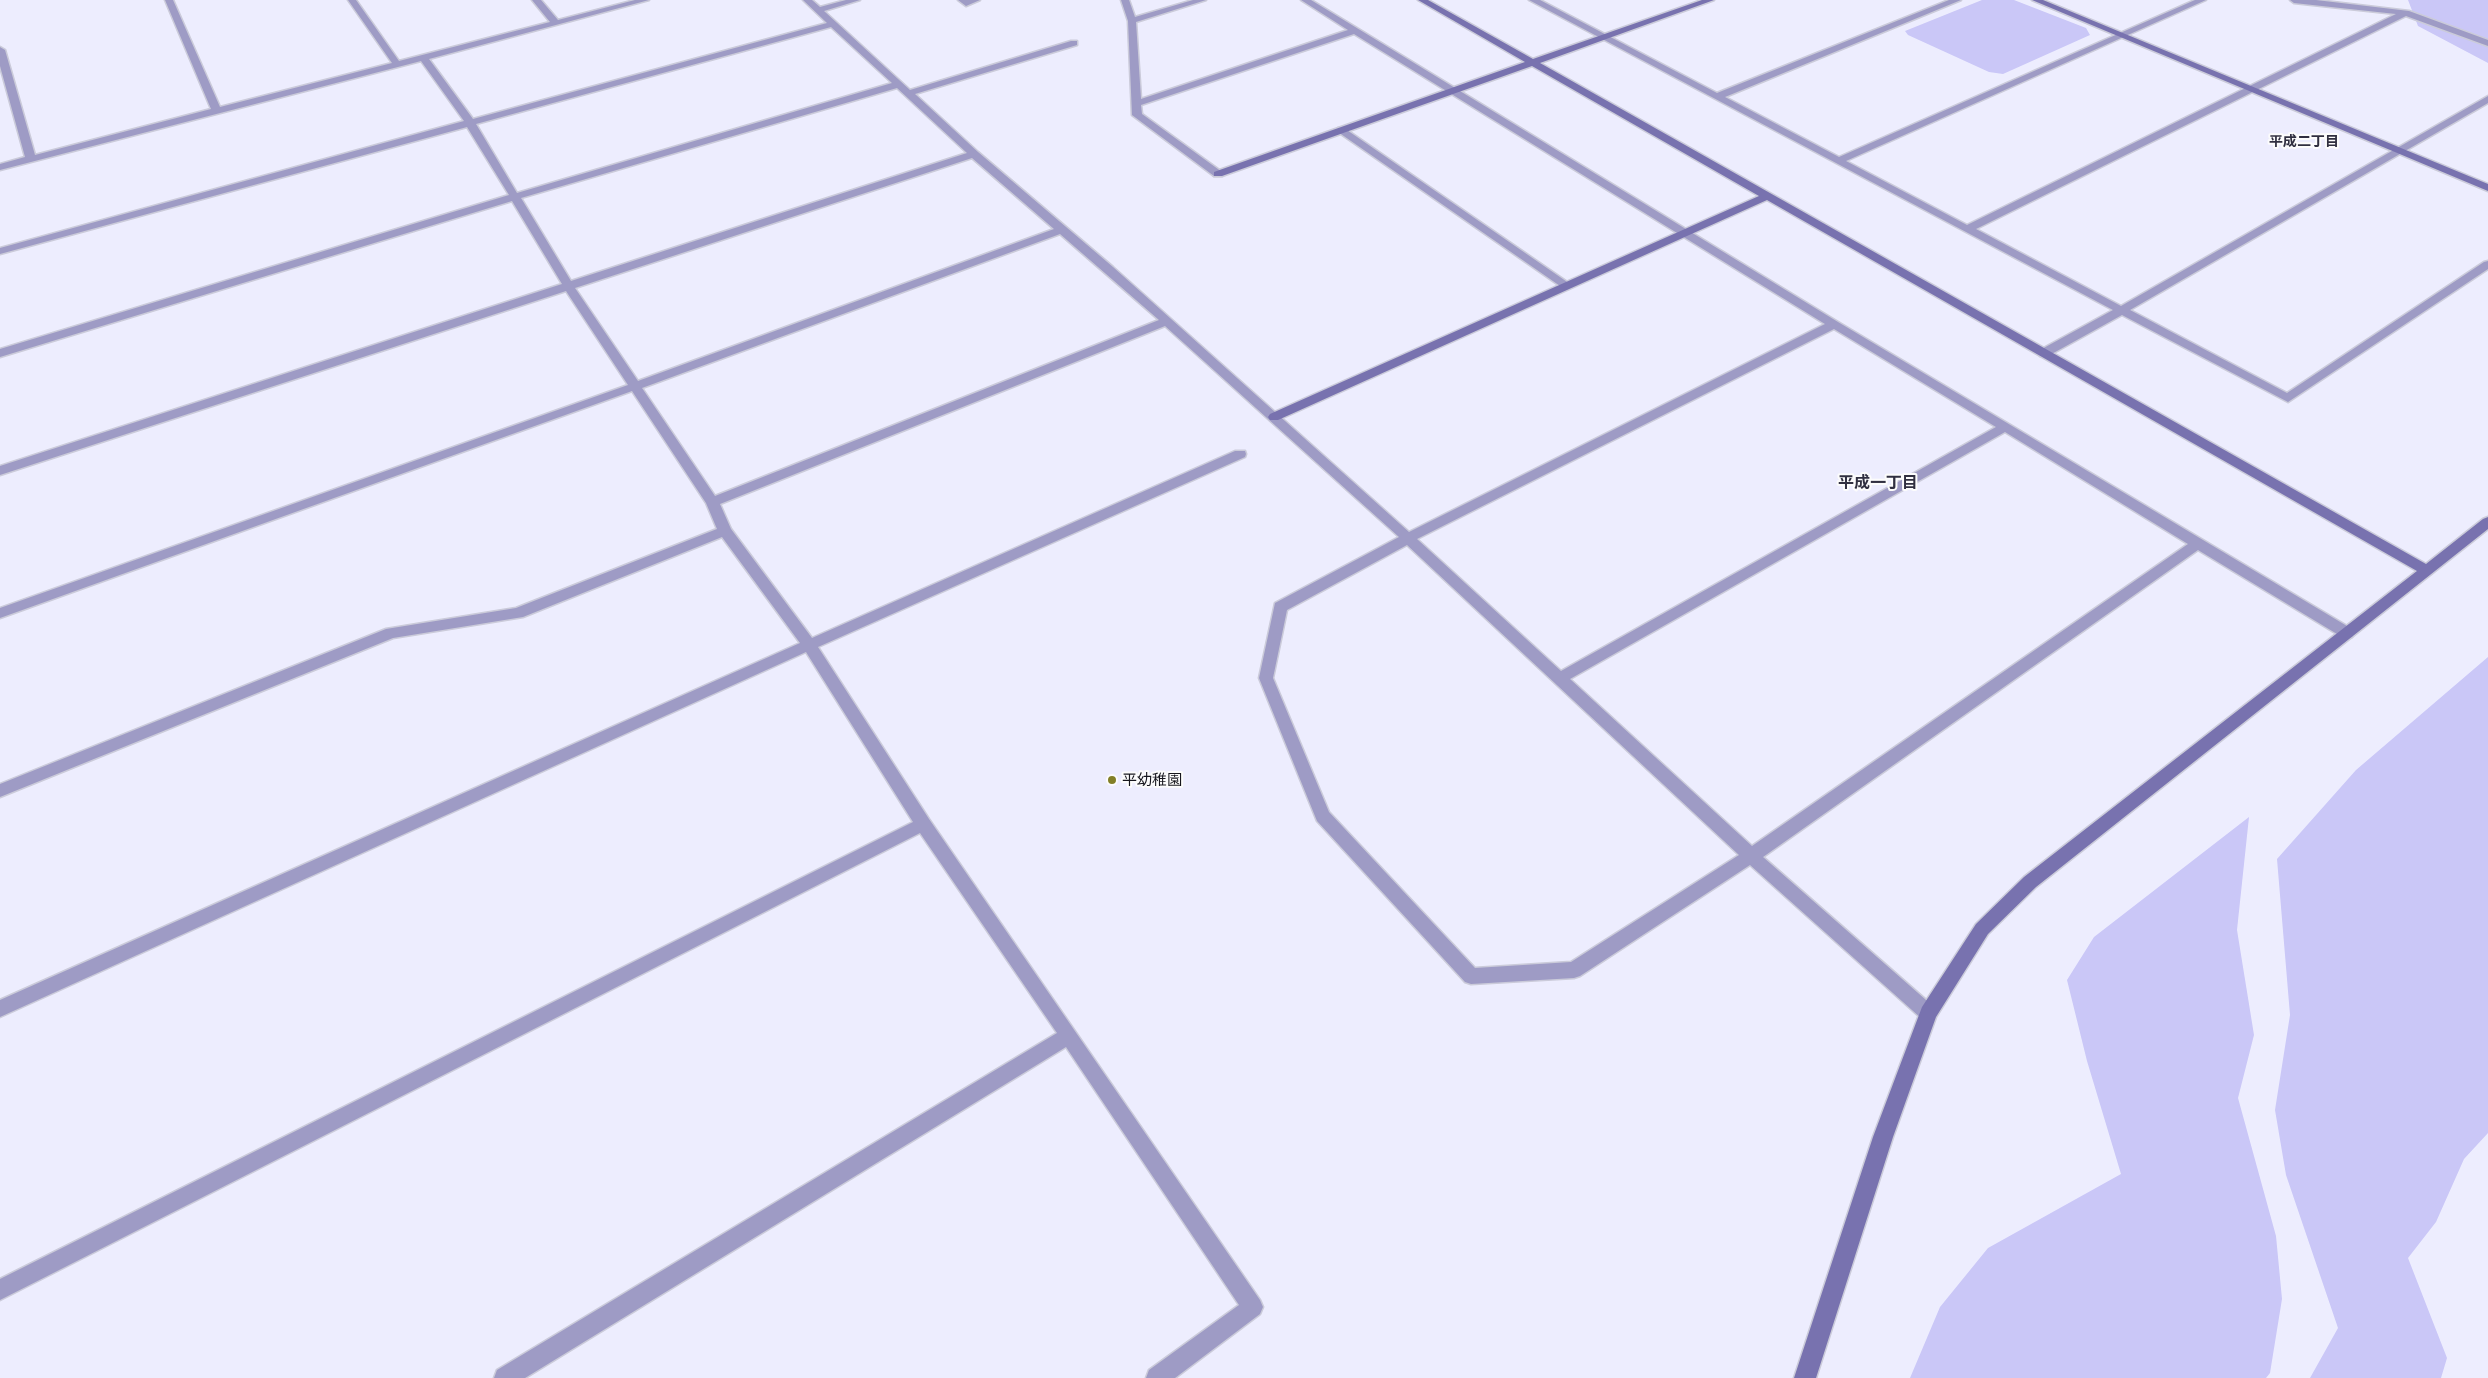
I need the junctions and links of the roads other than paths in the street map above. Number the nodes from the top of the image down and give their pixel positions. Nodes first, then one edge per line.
1 (169, 0) edge
2 (352, 0) edge
3 (536, 0) edge
4 (645, 0) edge
5 (807, 0) edge
6 (856, 0) edge
7 (962, 0) edge
8 (976, 0) edge
9 (1125, 0) edge
10 (1202, 0) edge
11 (1305, 0) edge
12 (1422, 0) edge
13 (1533, 0) edge
14 (1710, 0) edge
15 (1957, 0) edge
16 (2036, 0) edge
17 (2177, 0) edge
18 (2202, 0) edge
19 (2294, 0) edge
20 (2191, 4) junction
21 (818, 10) junction
22 (2406, 13) junction
23 (1132, 21) junction
24 (556, 23) junction
25 (833, 24) junction
26 (1355, 31) junction
27 (2121, 36) junction
28 (1604, 38) junction
29 (1074, 43) dead end
30 (2488, 43) edge
31 (0, 50) edge
32 (423, 57) junction
33 (1532, 63) junction
34 (397, 64) junction
35 (899, 84) junction
36 (2251, 89) junction
37 (1453, 91) junction
38 (908, 93) junction
39 (1717, 97) junction
40 (2488, 99) edge
41 (1136, 104) junction
42 (217, 111) junction
43 (469, 121) junction
44 (1341, 130) junction
45 (2398, 151) junction
46 (974, 154) junction
47 (31, 160) junction
48 (1838, 161) junction
49 (0, 167) edge
50 (2488, 188) edge
51 (1768, 196) junction
52 (514, 197) junction
53 (1967, 229) junction
54 (1061, 230) junction
55 (1685, 233) junction
56 (0, 252) edge
57 (2488, 264) edge
58 (568, 285) junction
59 (1567, 286) junction
60 (2122, 310) junction
61 (1167, 321) junction
62 (1834, 324) junction
63 (0, 353) edge
64 (2044, 353) junction
65 (636, 386) junction
66 (1274, 417) junction
67 (2005, 427) junction
68 (1240, 454) dead end
69 (0, 471) edge
70 (712, 502) junction
71 (2488, 522) edge
72 (725, 530) junction
73 (1408, 538) junction
74 (2197, 544) junction
75 (2428, 571) junction
76 (0, 613) edge
77 (2347, 633) junction
78 (809, 645) junction
79 (1560, 678) junction
80 (0, 792) edge
81 (923, 824) junction
82 (1751, 856) junction
83 (0, 1009) edge
84 (1928, 1014) junction
85 (1069, 1035) junction
86 (0, 1290) edge
87 (505, 1378) edge
88 (1157, 1378) edge
89 (1805, 1378) edge

1 - 42 street
2 - 34 street
3 - 24 street
4 - 24 street
5 - 21 street
6 - 21 street
7 - 8 street
9 - 23 street
10 - 23 street
11 - 26 street
12 - 33 street
13 - 28 street
14 - 28 street
15 - 39 street
16 - 27 street
17 - 20 street
18 - 20 street
19 - 22 street
20 - 27 street
21 - 25 street
22 - 30 street
22 - 36 street
23 - 41 street
24 - 32 street
25 - 35 street
25 - 43 street
26 - 37 street
26 - 41 street
27 - 36 street
27 - 48 street
28 - 33 street
28 - 39 street
29 - 38 street
31 - 47 street
32 - 34 street
32 - 43 street
33 - 37 street
33 - 51 street
34 - 42 street
35 - 38 street
35 - 52 street
36 - 45 street
36 - 53 street
37 - 44 street
37 - 55 street
38 - 46 street
39 - 48 street
40 - 45 street
41 - 44 street
42 - 47 street
43 - 52 street
43 - 56 street
44 - 59 street
45 - 50 street
45 - 60 street
46 - 54 street
46 - 58 street
47 - 49 street
48 - 53 street
51 - 55 street
51 - 64 street
52 - 58 street
52 - 63 street
53 - 60 street
54 - 61 street
54 - 65 street
55 - 59 street
55 - 62 street
57 - 60 street
58 - 65 street
58 - 69 street
59 - 66 street
60 - 64 street
61 - 66 street
61 - 70 street
62 - 67 street
62 - 73 street
64 - 75 street
65 - 70 street
65 - 76 street
66 - 73 street
67 - 74 street
67 - 79 street
68 - 78 street
70 - 72 street
71 - 75 street
72 - 78 street
72 - 80 street
73 - 79 street
73 - 82 street
74 - 77 street
74 - 82 street
75 - 77 street
77 - 84 street
78 - 81 street
78 - 83 street
79 - 82 street
81 - 85 street
81 - 86 street
82 - 84 street
84 - 89 street
85 - 87 street
85 - 88 street

